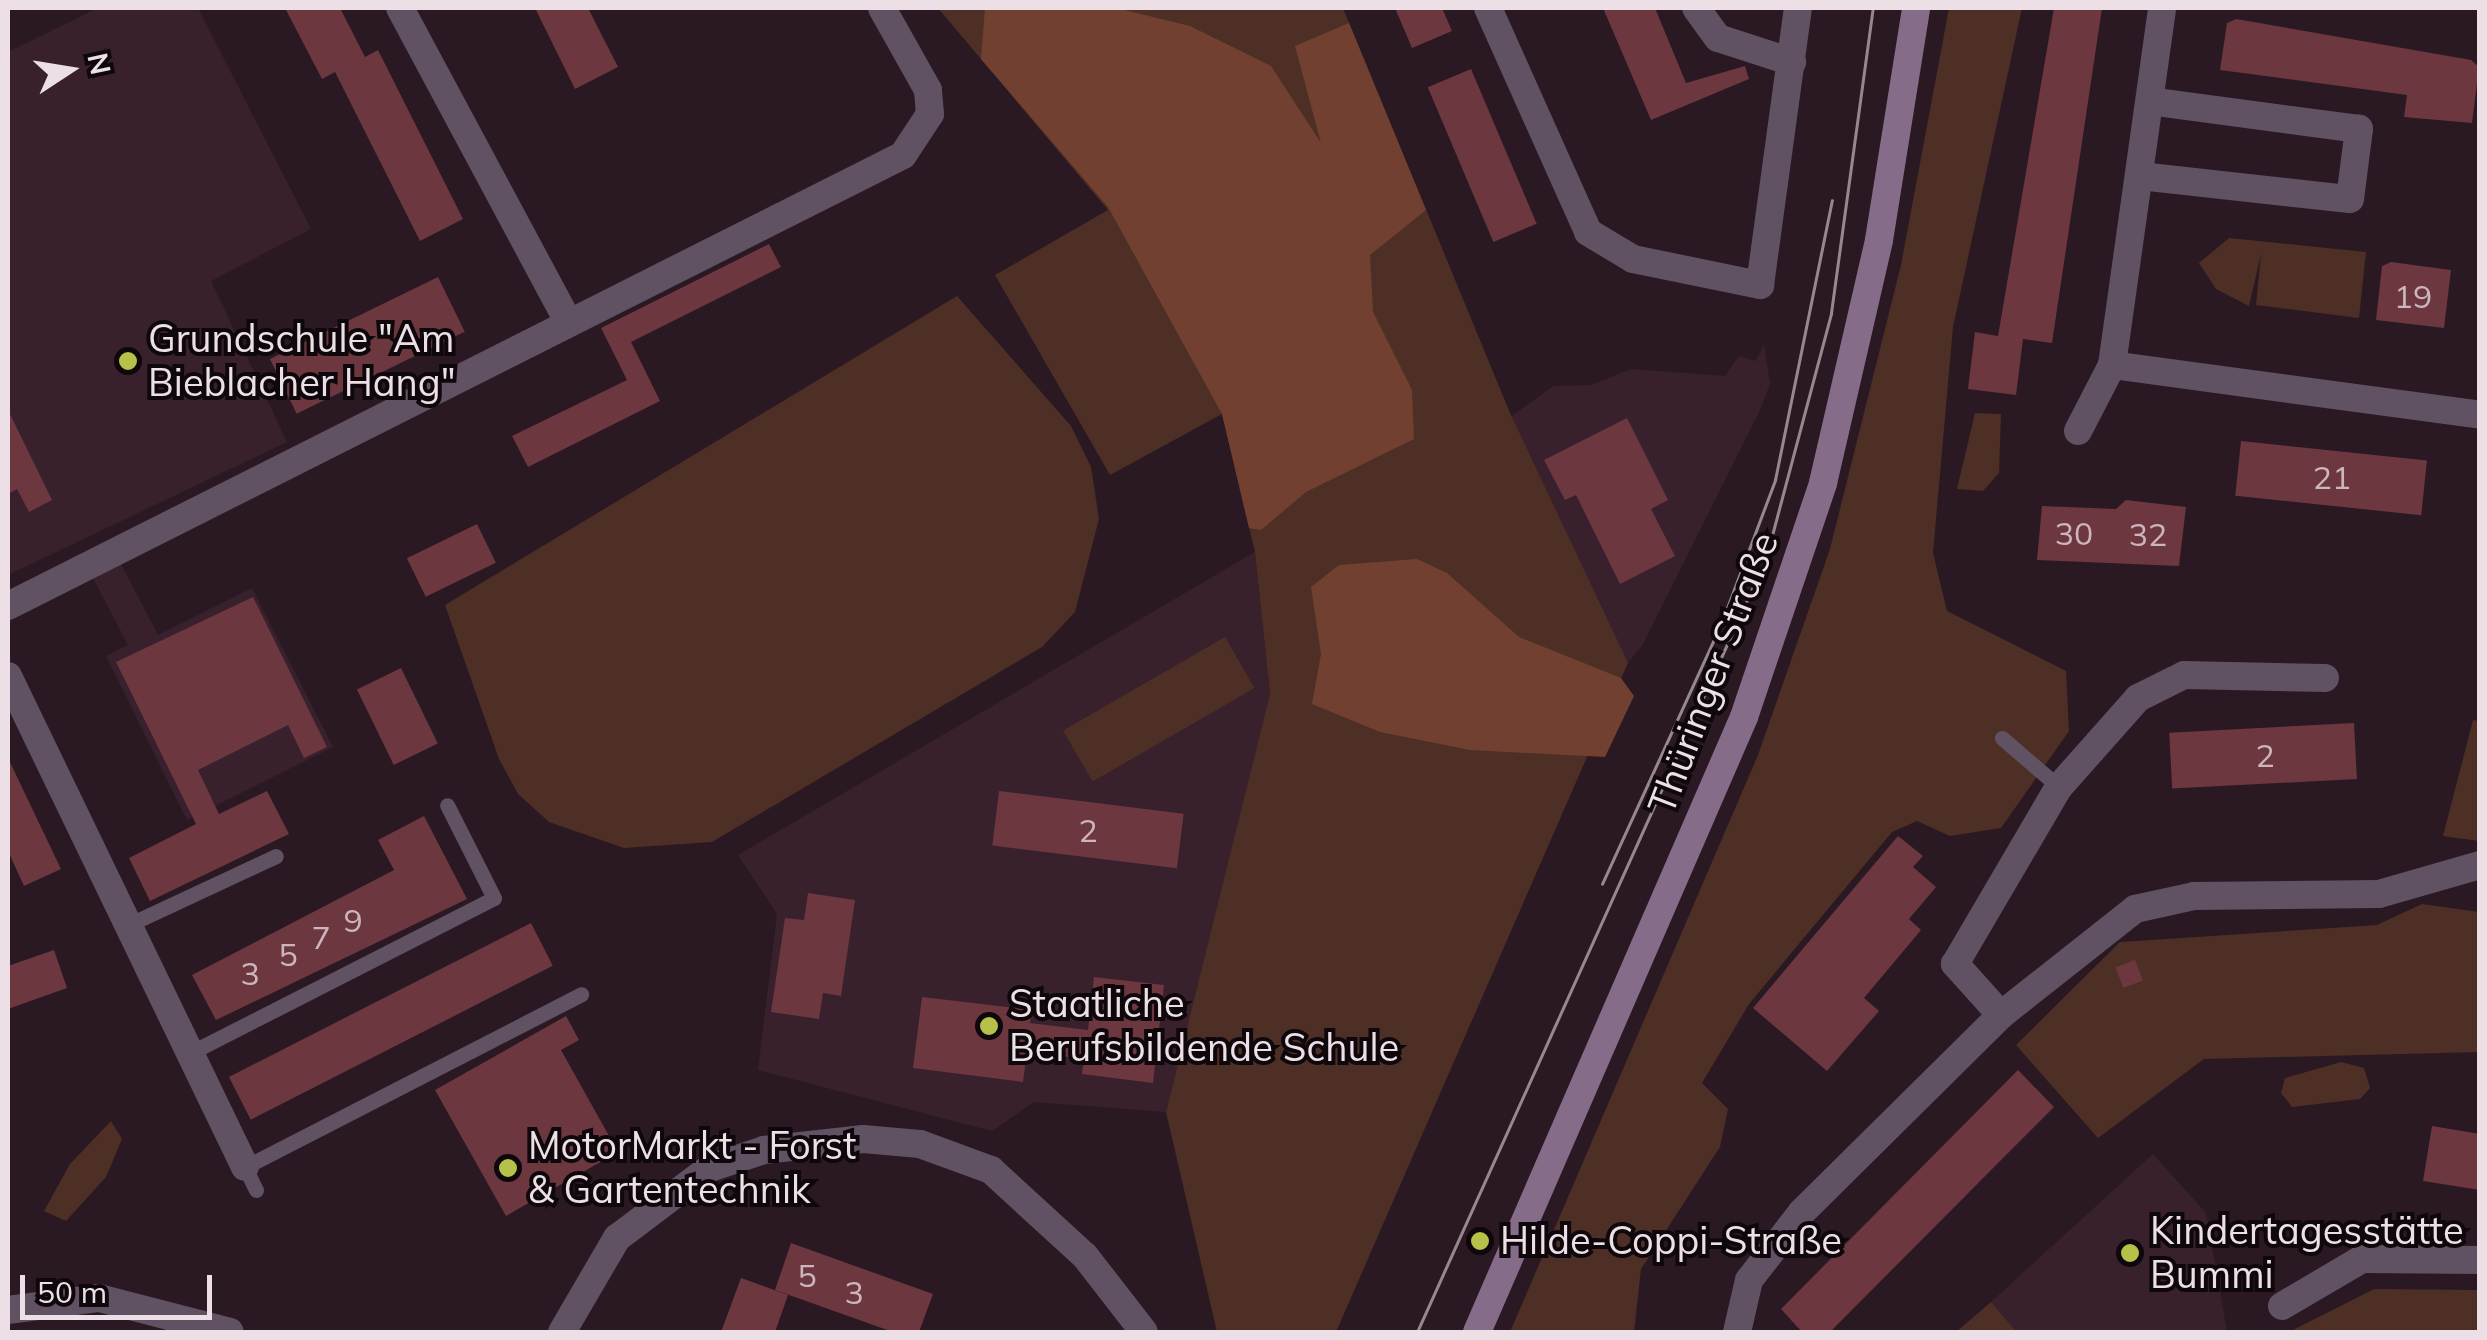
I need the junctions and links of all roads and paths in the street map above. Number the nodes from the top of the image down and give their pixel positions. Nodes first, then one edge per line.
1 (400, 8) edge
2 (882, 8) edge
3 (1488, 8) edge
4 (1696, 8) edge
5 (1798, 8) edge
6 (1916, 8) edge
7 (2162, 8) edge
8 (1792, 62) junction
9 (2150, 101) junction
10 (2140, 176) junction
11 (569, 323) junction
12 (2112, 365) junction
13 (2480, 415) edge
14 (2078, 431) dead end
15 (8, 606) edge
16 (8, 676) edge
17 (2325, 678) dead end
18 (2002, 738) dead end
19 (2059, 787) junction
20 (447, 805) dead end
21 (276, 856) dead end
22 (2480, 866) edge
23 (128, 925) junction
24 (581, 994) dead end
25 (2001, 1014) junction
26 (190, 1052) junction
27 (250, 1178) joint
28 (2480, 1260) edge
29 (2282, 1306) dead end
30 (8, 1310) edge
31 (230, 1332) edge
32 (562, 1332) edge
33 (1144, 1332) edge
34 (1477, 1332) edge
35 (1737, 1332) edge

1 - 11 street
2 - 11 street
3 - 8 street
4 - 8 street
5 - 8 street
6 - 34 main road, Thüringer Straße
7 - 9 street
9 - 10 street
9 - 10 street
10 - 12 street
11 - 15 street
12 - 13 street
12 - 14 street
16 - 23 street
17 - 19 street
18 - 19 lane
19 - 25 street
20 - 26 lane
21 - 23 lane
22 - 25 street
23 - 26 street
24 - 27 lane
25 - 35 street
26 - 27 street
28 - 29 street
30 - 31 street
32 - 33 street

